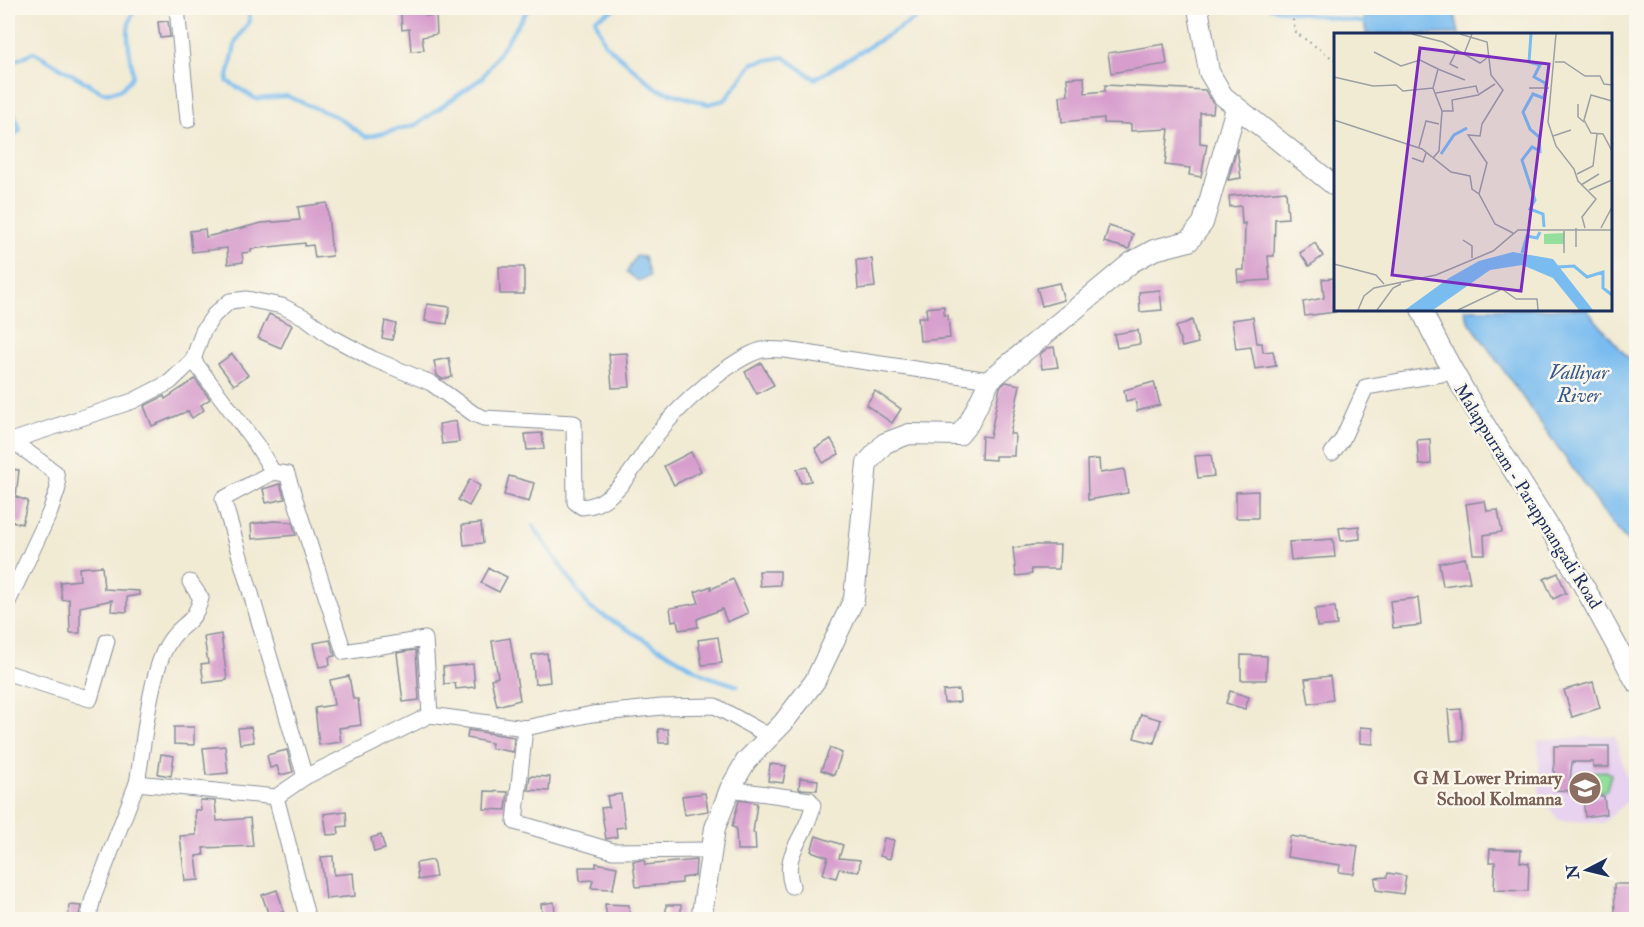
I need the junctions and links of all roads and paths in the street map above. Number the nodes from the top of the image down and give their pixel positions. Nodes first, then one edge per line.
1 (1198, 8) edge
2 (1290, 8) edge
3 (177, 12) edge
4 (1334, 59) edge
5 (1236, 108) junction
6 (188, 120) dead end
7 (1334, 185) edge
8 (1422, 310) edge
9 (193, 360) junction
10 (1453, 372) junction
11 (990, 380) junction
12 (11, 442) edge
13 (1332, 453) dead end
14 (273, 472) junction
15 (190, 582) dead end
16 (8, 602) edge
17 (107, 641) dead end
18 (8, 673) edge
19 (1636, 682) edge
20 (430, 715) junction
21 (525, 728) junction
22 (771, 737) junction
23 (305, 777) junction
24 (137, 783) junction
25 (730, 789) junction
26 (276, 797) junction
27 (710, 850) junction
28 (792, 886) dead end
29 (88, 920) edge
30 (308, 920) edge
31 (700, 920) edge

1 - 5 main road
2 - 4 path
3 - 6 street
5 - 7 main road
5 - 11 main road
8 - 10 main road, Malappurram - Parappnangadi Road
9 - 11 street
9 - 12 street
9 - 14 street
10 - 13 street
10 - 19 main road, Malappurram - Parappnangadi Road
11 - 22 main road
12 - 16 street
14 - 20 street
14 - 23 street
15 - 24 street
17 - 18 street
20 - 21 street
20 - 23 street
21 - 22 street
21 - 27 street
22 - 25 main road
23 - 26 street
24 - 26 street
24 - 29 street
25 - 27 main road
25 - 28 street
26 - 30 street
27 - 31 main road

